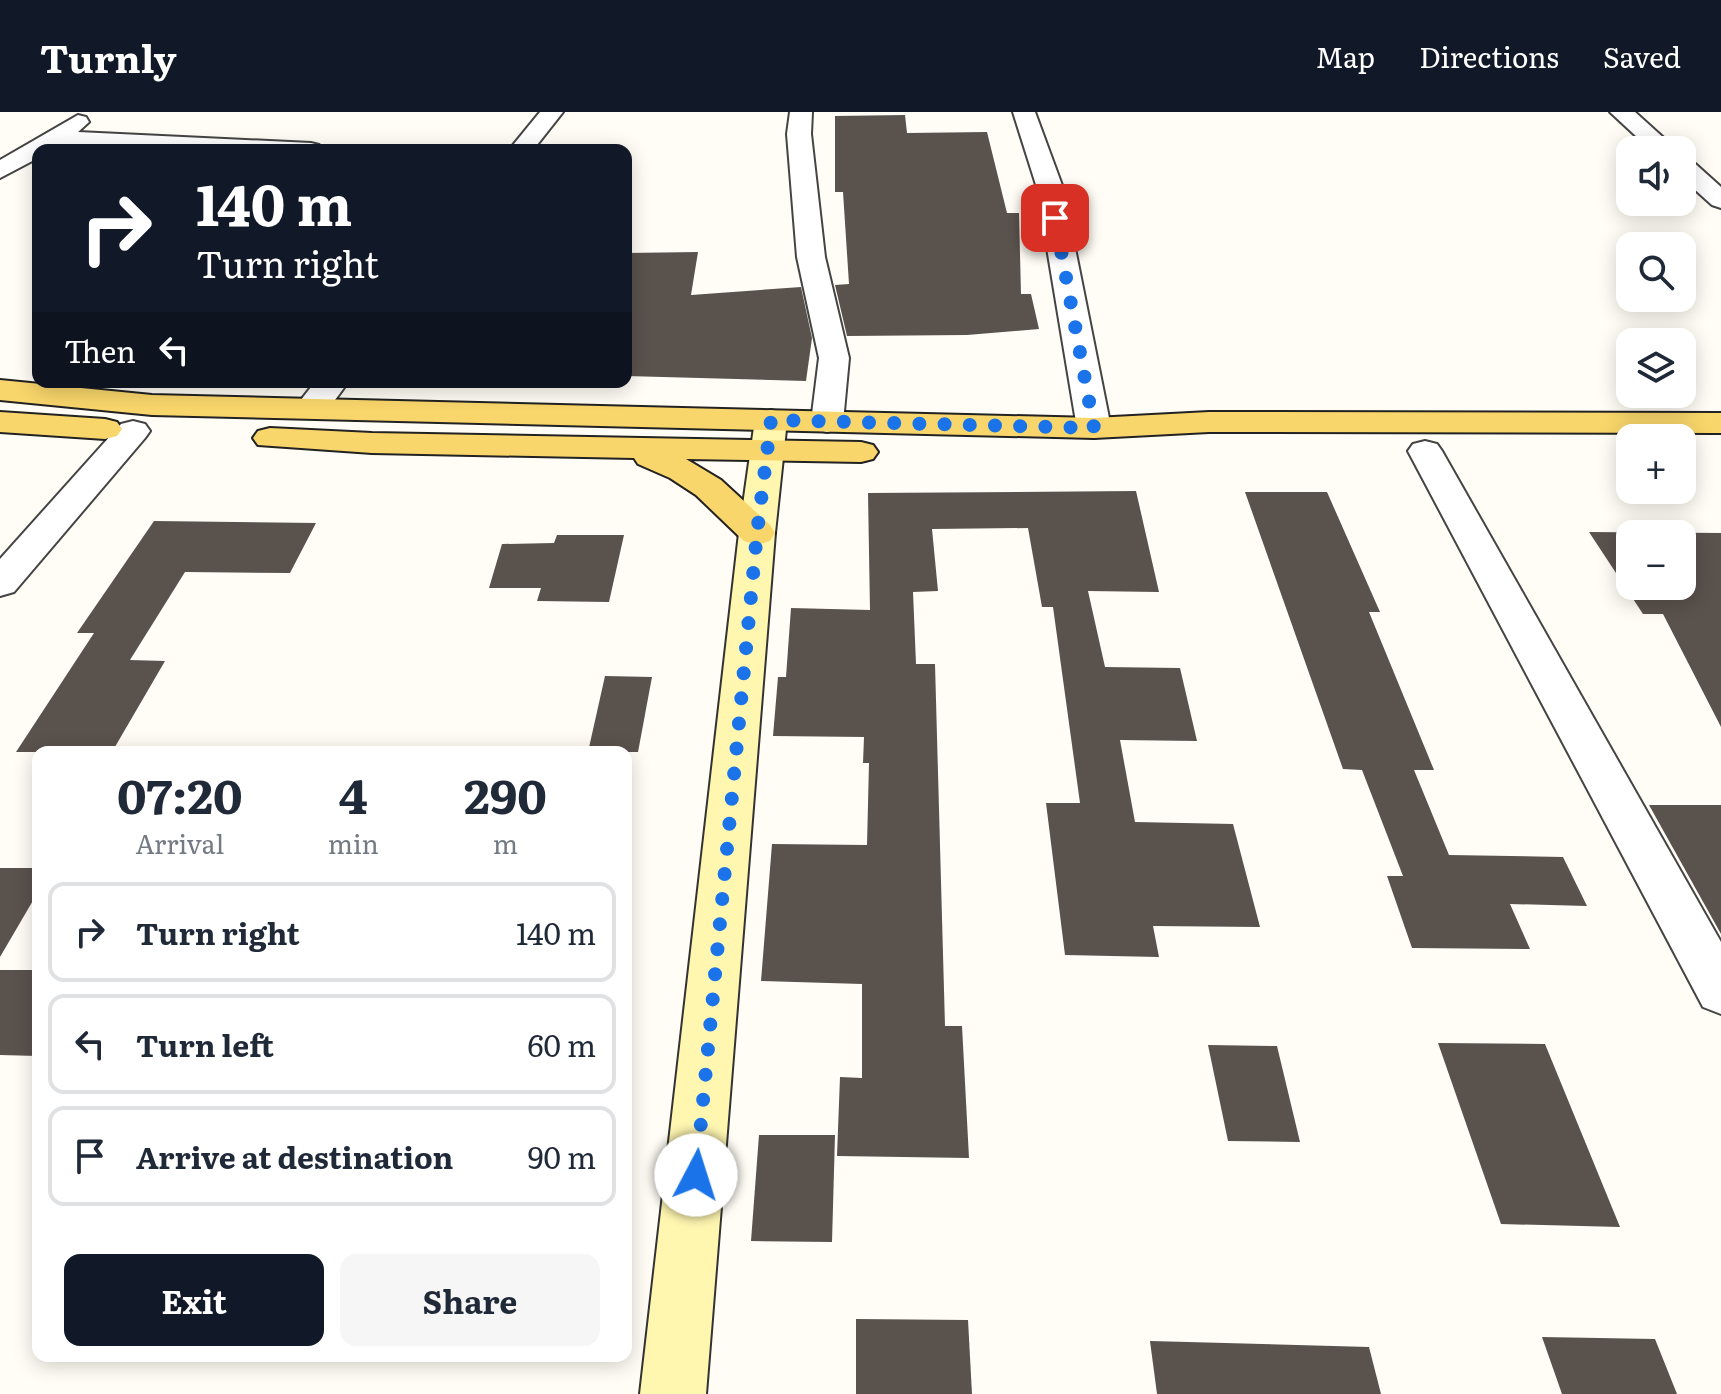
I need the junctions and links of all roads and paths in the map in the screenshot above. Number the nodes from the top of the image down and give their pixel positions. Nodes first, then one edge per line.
1 (93, 112) edge
2 (552, 112) edge
3 (801, 112) edge
4 (1024, 112) edge
5 (1621, 112) edge
6 (1649, 136) edge
7 (53, 138) junction
8 (43, 144) edge
9 (182, 144) edge
10 (526, 144) edge
11 (32, 151) edge
12 (1708, 161) dead end
13 (1696, 162) edge
14 (0, 171) edge
15 (1696, 176) edge
16 (1721, 200) edge
17 (327, 388) edge
18 (0, 390) edge
19 (309, 410) junction
20 (0, 422) edge
21 (827, 422) junction
22 (1721, 423) edge
23 (1094, 428) junction
24 (133, 431) junction
25 (768, 436) junction
26 (621, 447) junction
27 (1425, 451) junction
28 (1616, 452) edge
29 (1696, 452) edge
30 (1721, 452) edge
31 (757, 533) junction
32 (0, 583) edge
33 (1721, 991) edge
34 (673, 1394) edge

1 - 7 street
2 - 10 street
3 - 21 street
4 - 23 street
5 - 6 street
7 - 8 street
7 - 9 street
11 - 14 street
12 - 13 street
15 - 16 street
17 - 19 street
18 - 19 main road
19 - 25 main road
20 - 24 main road
21 - 23 main road
21 - 25 main road
22 - 23 main road
24 - 26 main road
24 - 32 street
25 - 26 main road
25 - 27 main road
25 - 31 street
26 - 31 main road
27 - 28 main road
27 - 33 street
29 - 30 main road
31 - 34 street

